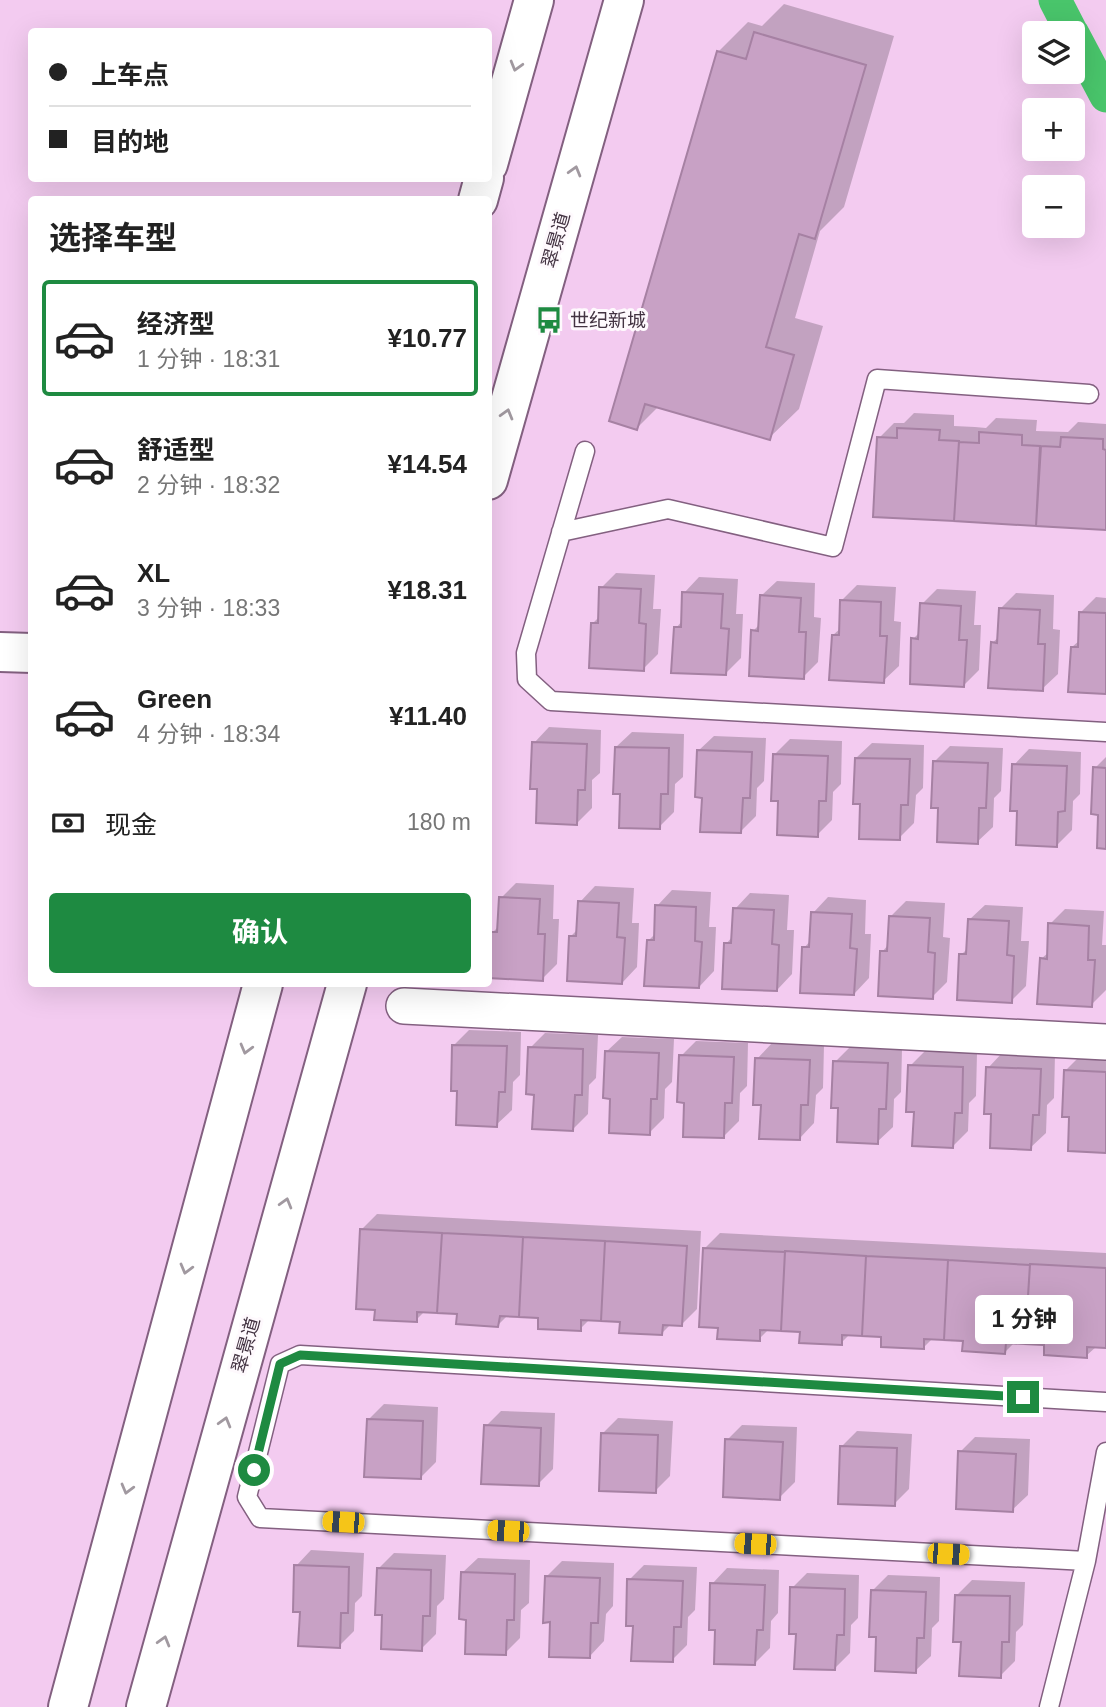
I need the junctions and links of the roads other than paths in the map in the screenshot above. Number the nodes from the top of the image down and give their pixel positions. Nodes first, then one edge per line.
1 (534, 0) edge
2 (624, 0) edge
3 (492, 150) edge
4 (1089, 394) dead end
5 (585, 451) dead end
6 (492, 466) edge
7 (561, 532) junction
8 (0, 652) edge
9 (28, 653) edge
10 (1106, 732) edge
11 (262, 987) edge
12 (346, 987) edge
13 (404, 1006) dead end
14 (1106, 1042) edge
15 (1106, 1402) edge
16 (1106, 1452) edge
17 (1086, 1561) junction
18 (68, 1707) edge
19 (146, 1707) edge
20 (1049, 1707) edge

1 -> 3 main road
6 -> 2 main road, 翠景道
4 - 7 lane
5 - 7 lane
7 - 10 lane
8 - 9 main road
11 -> 18 main road
19 -> 12 main road, 翠景道
13 - 14 street
15 - 17 lane
16 - 17 lane
17 - 20 lane

